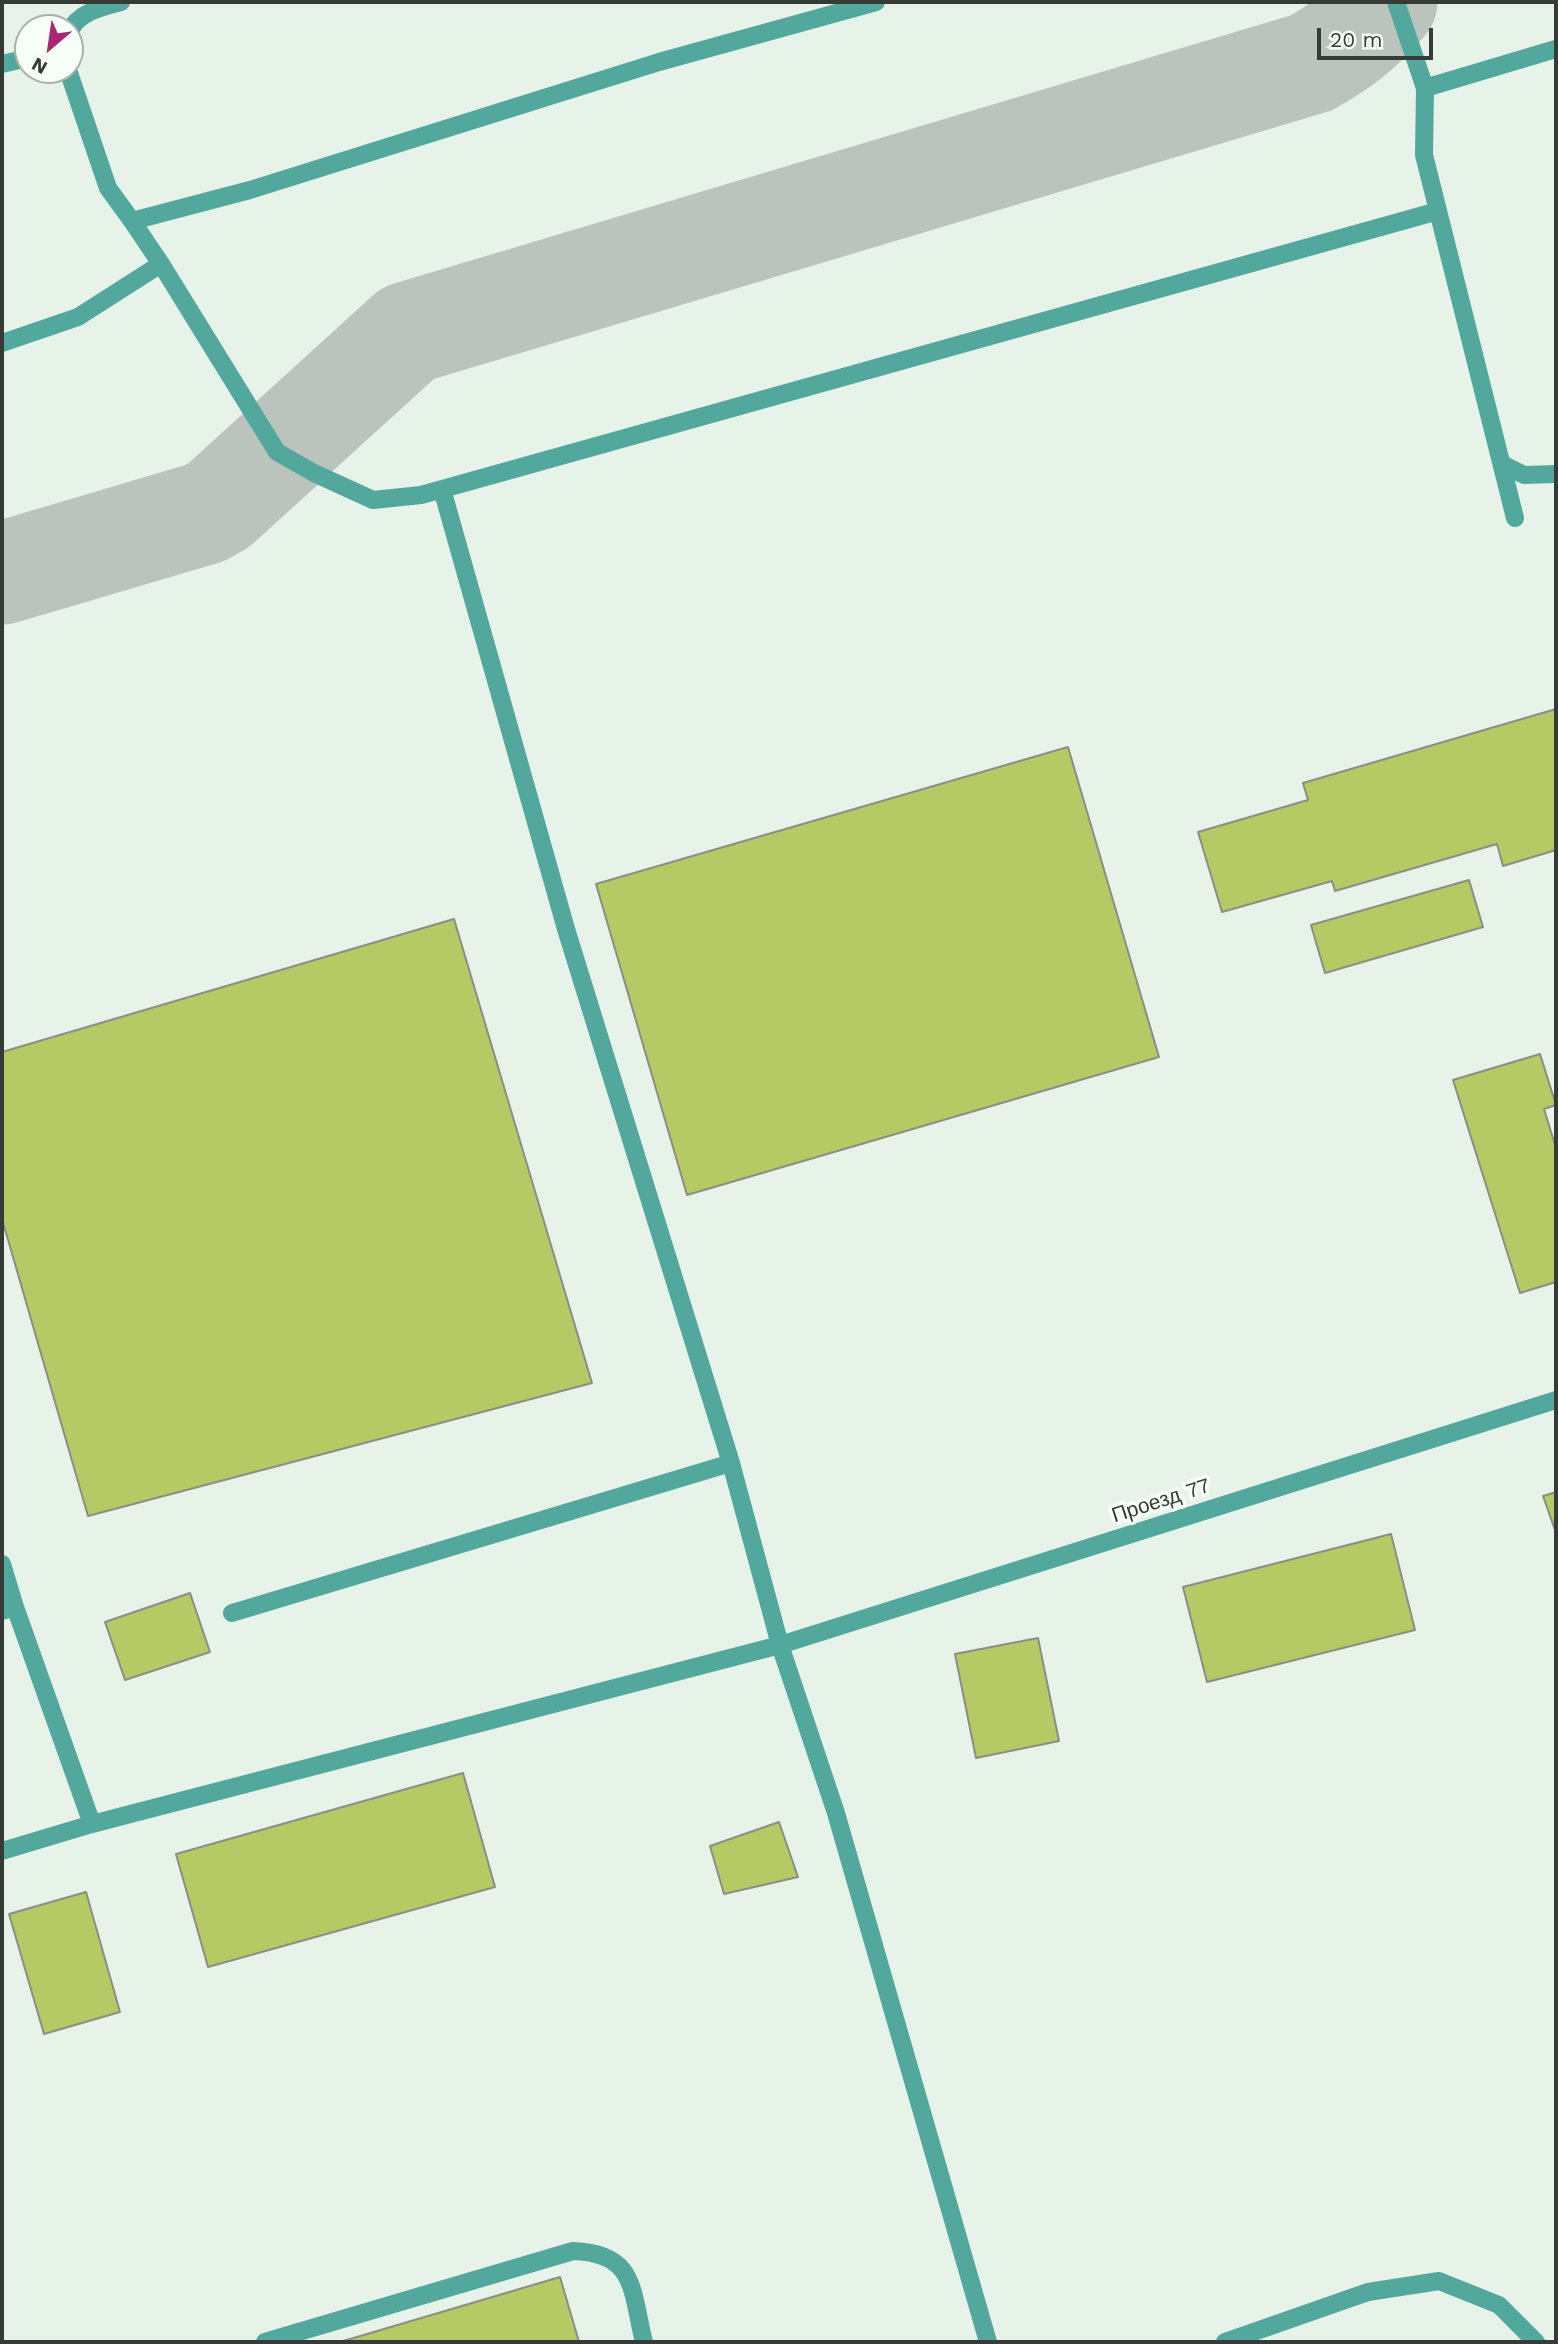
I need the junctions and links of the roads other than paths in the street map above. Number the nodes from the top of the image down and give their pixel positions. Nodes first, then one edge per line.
1 (121, 2) edge
2 (876, 2) edge
3 (1396, 2) edge
4 (84, 17) edge
5 (1556, 49) edge
6 (73, 84) edge
7 (1425, 88) junction
8 (1438, 211) junction
9 (132, 221) junction
10 (161, 264) junction
11 (2, 343) edge
12 (1502, 464) junction
13 (1556, 474) edge
14 (442, 489) junction
15 (1515, 519) dead end
16 (1556, 1400) edge
17 (731, 1463) junction
18 (2, 1564) edge
19 (8, 1609) edge
20 (232, 1613) dead end
21 (780, 1645) junction
22 (92, 1824) junction
23 (2, 1851) edge
24 (265, 2342) edge
25 (644, 2342) edge
26 (988, 2342) edge
27 (1225, 2342) edge
28 (1536, 2342) edge

1 - 4 lane
2 - 9 lane
3 - 7 lane
5 - 7 lane
6 - 9 lane
7 - 8 lane
8 - 12 lane
8 - 14 lane
9 - 10 lane
10 - 11 lane
10 - 14 lane
12 - 13 lane
12 - 15 lane
14 - 17 lane
16 - 21 lane, Проезд 77
17 - 20 lane
17 - 21 lane
18 - 19 lane
19 - 22 lane
21 - 22 lane, Проезд 77
21 - 26 lane
22 - 23 lane, Проезд 77
24 - 25 lane
27 - 28 lane

